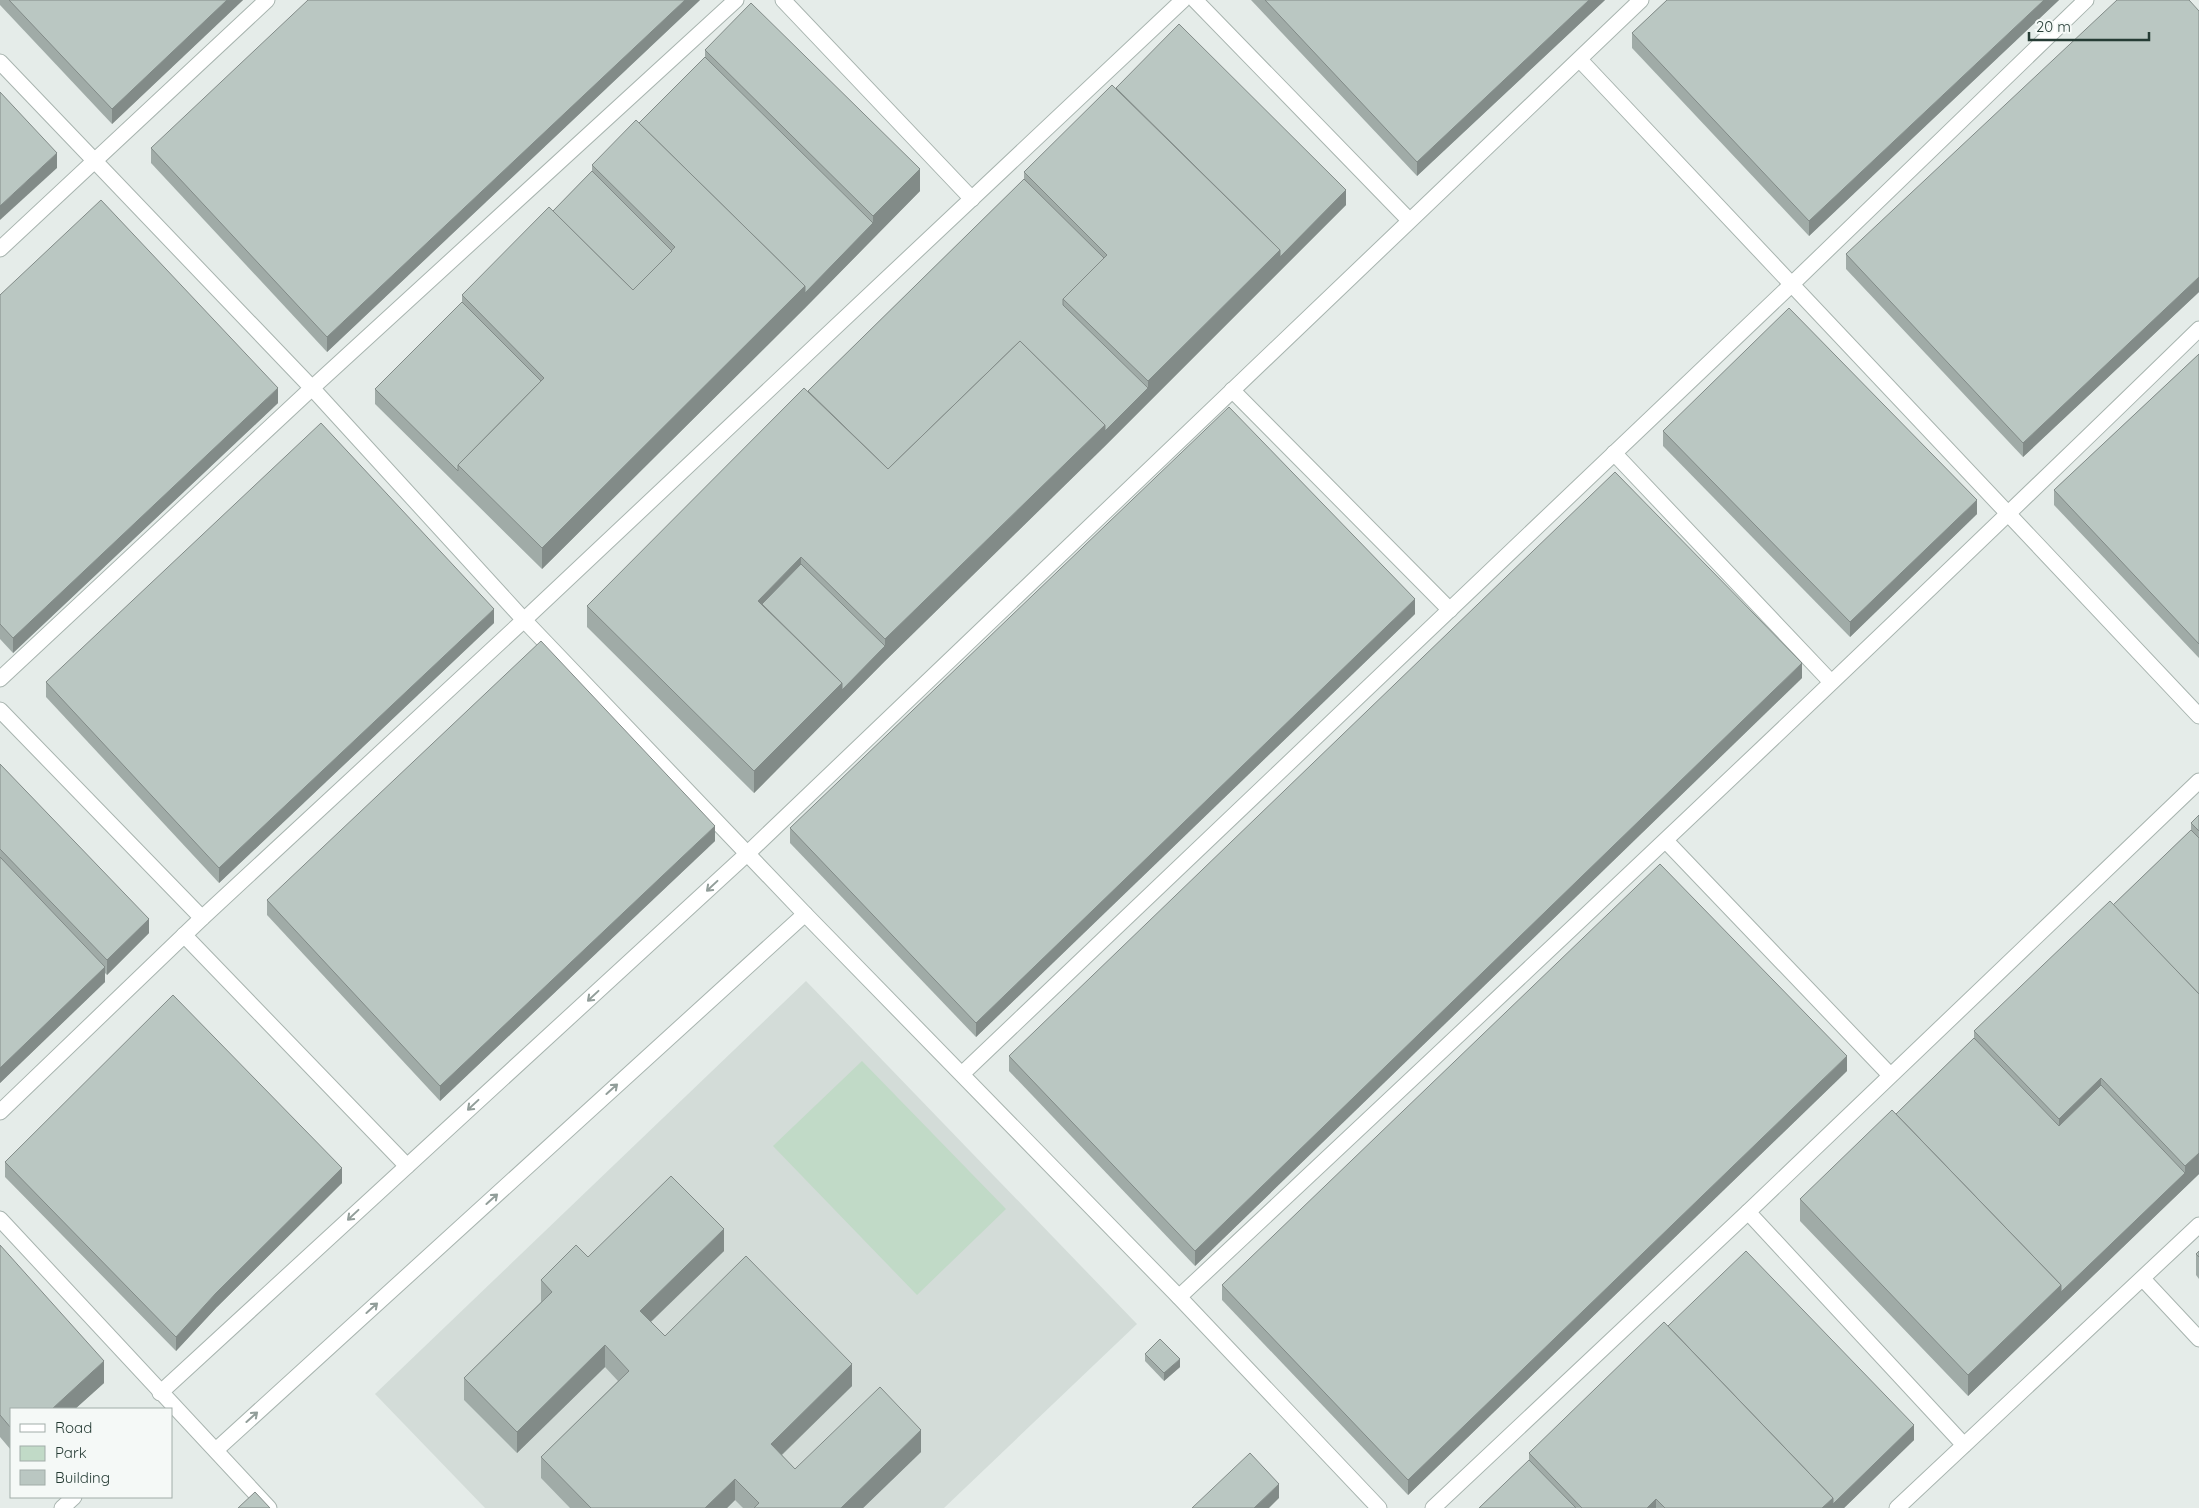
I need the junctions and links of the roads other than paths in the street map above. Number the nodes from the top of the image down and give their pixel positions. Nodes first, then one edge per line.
1 (267, 0) edge
2 (736, 0) edge
3 (783, 0) edge
4 (1183, 0) edge
5 (1196, 0) edge
6 (1641, 0) edge
7 (2086, 0) edge
8 (1580, 60) junction
9 (0, 62) edge
10 (94, 161) junction
11 (972, 199) junction
12 (1409, 220) junction
13 (0, 249) edge
14 (1792, 284) junction
15 (2199, 329) edge
16 (312, 388) junction
17 (1232, 390) junction
18 (1614, 454) junction
19 (2008, 514) junction
20 (1450, 610) junction
21 (524, 620) junction
22 (0, 679) edge
23 (1831, 682) junction
24 (0, 710) edge
25 (2199, 716) edge
26 (2199, 781) edge
27 (1666, 841) junction
28 (748, 853) junction
29 (805, 914) junction
30 (202, 918) junction
31 (184, 935) junction
32 (962, 1074) junction
33 (1890, 1075) junction
34 (0, 1112) edge
35 (407, 1166) junction
36 (1748, 1212) junction
37 (0, 1219) edge
38 (2199, 1225) edge
39 (2143, 1279) junction
40 (1179, 1297) junction
41 (2199, 1338) edge
42 (160, 1393) junction
43 (170, 1407) edge
44 (172, 1409) edge
45 (1964, 1445) junction
46 (216, 1450) junction
47 (73, 1498) edge
48 (62, 1508) edge
49 (269, 1508) edge
50 (1379, 1508) edge
51 (1433, 1508) edge
52 (1897, 1508) edge

1 - 10 street
2 - 16 street
3 - 11 street
4 - 11 street
5 - 12 street
6 - 8 street
7 - 14 street
8 - 12 street
8 - 14 street
9 - 10 street
10 - 13 street
10 - 16 street
11 - 21 street
12 - 17 street
14 - 18 street
14 - 19 street
15 - 19 street
16 - 21 street
16 - 22 street
17 - 20 street
17 - 28 street
18 - 20 street
18 - 23 street
19 - 23 street
19 - 25 street
20 - 32 street
21 - 28 street
21 - 30 street
23 - 27 street
24 - 30 street
26 - 33 street
27 - 33 street
27 - 40 street
28 - 29 street
28 -> 35 street
29 - 32 street
46 -> 29 street
30 - 31 street
31 - 34 street
31 - 35 street
32 - 40 street
33 - 36 street
35 -> 42 street
36 - 45 street
36 - 51 street
37 - 42 street
38 - 39 street
39 - 41 street
39 - 45 street
40 - 50 street
42 - 43 street
44 - 46 street
45 - 52 street
46 - 49 street
47 - 48 street

